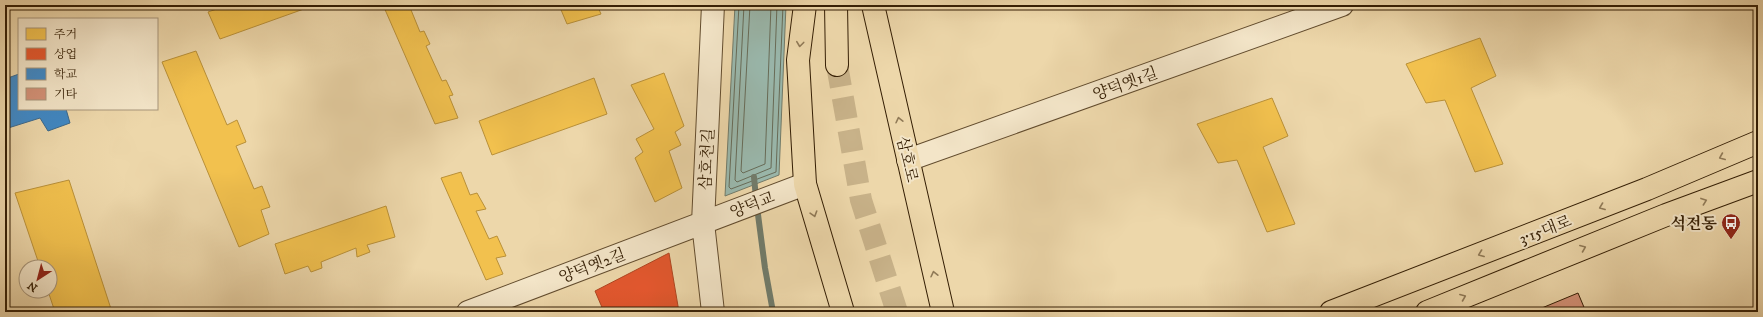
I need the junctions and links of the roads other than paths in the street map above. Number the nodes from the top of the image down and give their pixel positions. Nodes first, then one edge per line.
1 (713, 5) edge
2 (805, 5) edge
3 (836, 5) edge
4 (873, 5) edge
5 (1342, 5) edge
6 (837, 65) tunnel mouth
7 (1758, 142) edge
8 (908, 160) junction
9 (1758, 180) edge
10 (796, 187) junction
11 (710, 220) junction
12 (468, 312) edge
13 (713, 312) edge
14 (844, 312) edge
15 (943, 312) edge
16 (1331, 312) edge
17 (1427, 312) edge

1 - 11 street, 삼호천길
2 -> 10 main road
3 - 6 main road
8 -> 4 main road, 삼호로
5 - 8 street, 양덕옛1길
7 -> 16 main road, 3·15대로
15 -> 8 main road, 삼호로
17 -> 9 main road, 3·15대로
10 - 11 street, 양덕교
10 -> 14 main road
11 - 12 street, 양덕옛2길
11 - 13 street, 삼호천길

